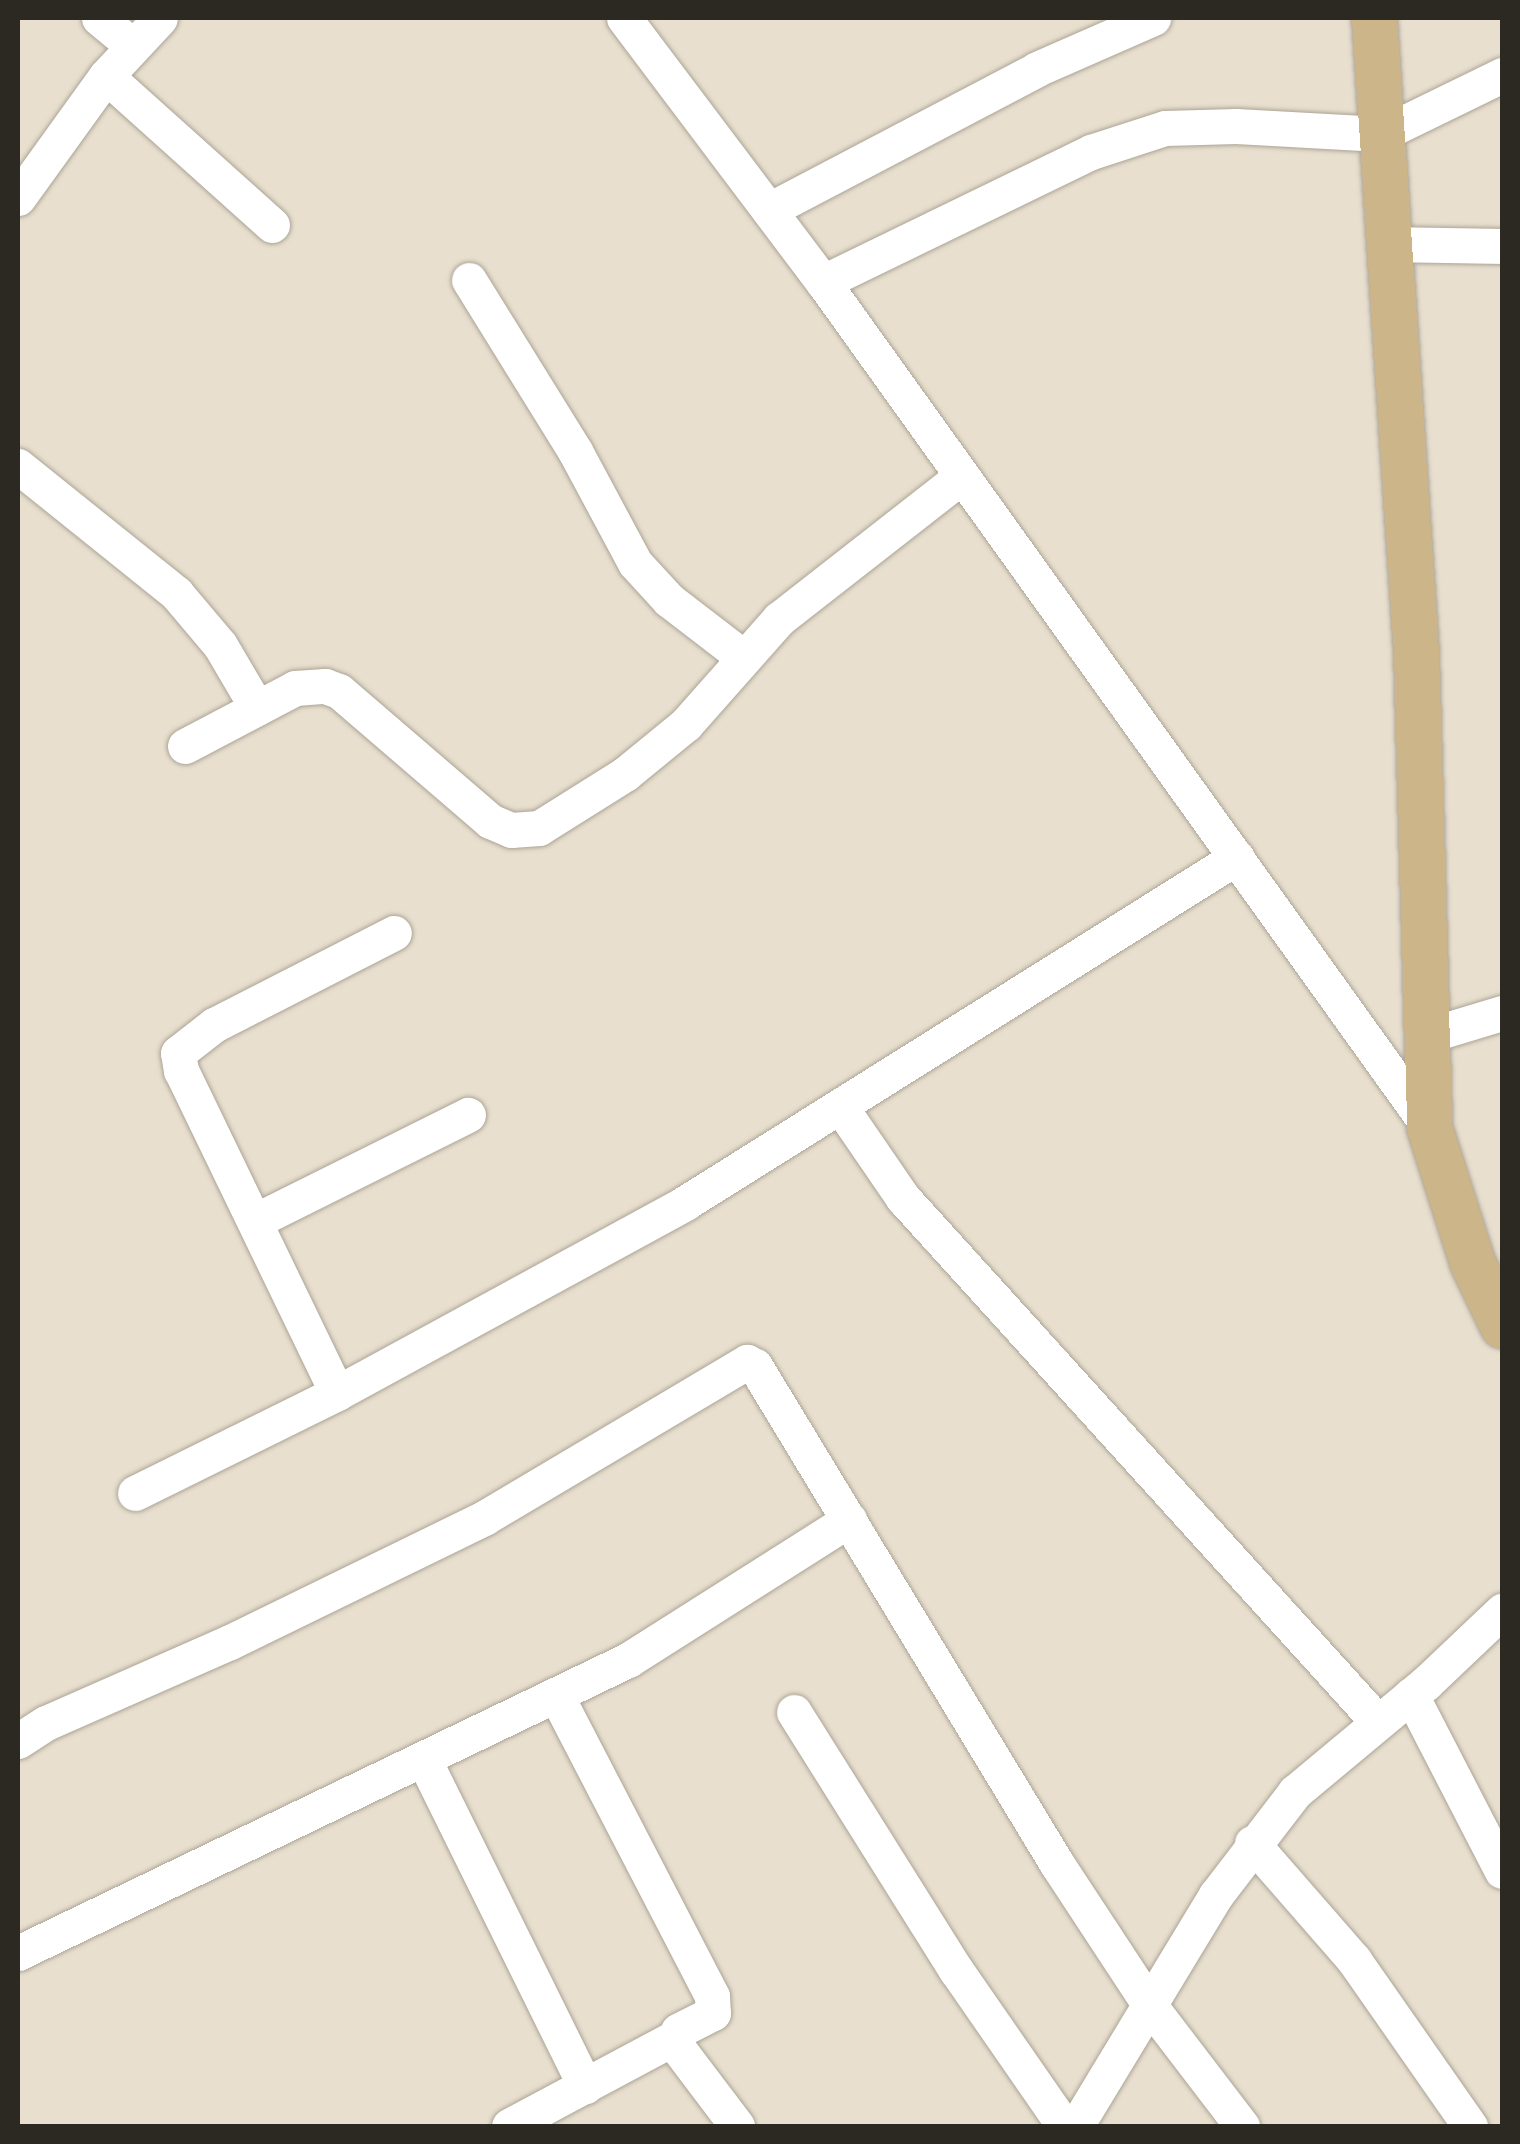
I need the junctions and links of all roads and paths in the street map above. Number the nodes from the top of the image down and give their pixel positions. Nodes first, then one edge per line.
1 (99, 18) edge
2 (160, 18) edge
3 (624, 18) edge
4 (1153, 18) edge
5 (1374, 18) edge
6 (133, 46) junction
7 (1502, 75) edge
8 (106, 76) junction
9 (1381, 134) junction
10 (18, 198) edge
11 (768, 210) junction
12 (272, 225) dead end
13 (1388, 244) junction
14 (1502, 246) edge
15 (470, 280) dead end
16 (823, 282) junction
17 (18, 466) edge
18 (962, 476) junction
19 (743, 658) junction
20 (257, 708) junction
21 (185, 746) dead end
22 (1237, 858) junction
23 (394, 933) dead end
24 (1502, 1013) edge
25 (1426, 1036) junction
26 (840, 1106) junction
27 (468, 1115) dead end
28 (1429, 1127) junction
29 (255, 1221) junction
30 (1502, 1325) edge
31 (337, 1393) junction
32 (135, 1494) dead end
33 (849, 1520) junction
34 (1502, 1611) edge
35 (556, 1695) junction
36 (1411, 1695) junction
37 (794, 1712) dead end
38 (1378, 1722) junction
39 (18, 1741) edge
40 (424, 1760) junction
41 (1252, 1844) junction
42 (1502, 1871) edge
43 (18, 1953) edge
44 (1150, 2007) junction
45 (674, 2038) junction
46 (585, 2086) junction
47 (509, 2126) edge
48 (736, 2126) edge
49 (1064, 2126) edge
50 (1076, 2126) edge
51 (1242, 2126) edge
52 (1470, 2126) edge

1 - 6 street
2 - 6 street
3 - 11 street
4 - 11 street
5 - 9 main road
6 - 8 street
7 - 9 street
8 - 10 street
8 - 12 street
9 - 13 main road
9 - 16 street
11 - 16 street
13 - 14 street
13 - 25 main road
15 - 19 street
16 - 18 street
17 - 20 street
18 - 19 street
18 - 22 street
19 - 20 street
20 - 21 street
22 - 26 street
22 - 28 street
23 - 29 street
24 - 25 street
25 - 28 main road
26 - 31 street
26 - 38 street
27 - 29 street
28 - 30 main road
29 - 31 street
31 - 32 street
33 - 35 street
33 - 39 street
33 - 44 street
34 - 36 street
35 - 40 street
35 - 45 street
36 - 38 street
36 - 42 street
37 - 49 street
38 - 41 street
40 - 43 street
40 - 46 street
41 - 44 street
41 - 52 street
44 - 50 street
44 - 51 street
45 - 46 street
45 - 48 street
46 - 47 street

